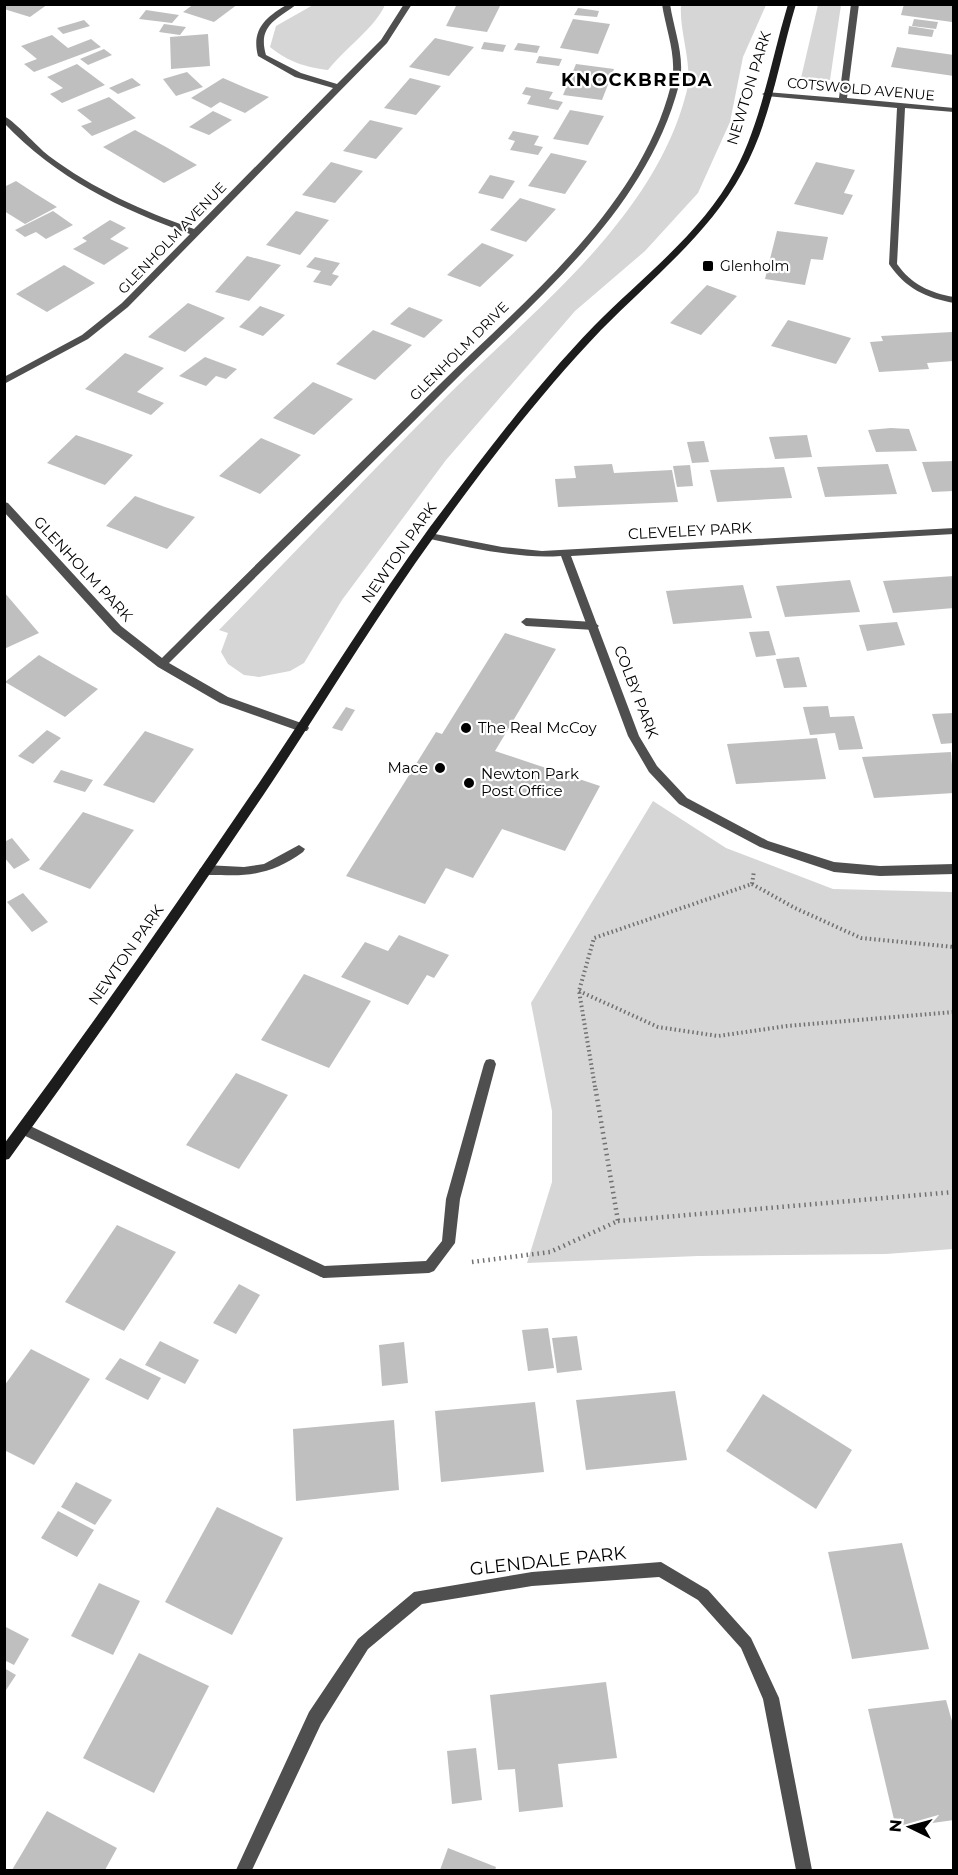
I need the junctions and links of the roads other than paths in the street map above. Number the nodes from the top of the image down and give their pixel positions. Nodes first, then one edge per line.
1 (294, 4) edge
2 (408, 4) edge
3 (666, 4) edge
4 (792, 4) edge
5 (855, 4) edge
6 (339, 87) junction
7 (766, 94) junction
8 (843, 101) junction
9 (901, 107) junction
10 (954, 110) edge
11 (4, 118) edge
12 (196, 233) junction
13 (954, 300) edge
14 (4, 381) edge
15 (4, 505) edge
16 (954, 531) edge
17 (430, 536) junction
18 (565, 554) junction
19 (526, 622) dead end
20 (594, 626) junction
21 (162, 664) junction
22 (303, 728) junction
23 (298, 849) dead end
24 (954, 869) edge
25 (205, 870) junction
26 (490, 1064) dead end
27 (24, 1128) junction
28 (4, 1155) edge
29 (244, 1870) edge
30 (804, 1870) edge

1 - 6 street
2 - 6 street, GLENHOLM AVENUE
3 - 21 street, GLENHOLM DRIVE
4 - 7 street, NEWTON PARK
5 - 8 street
6 - 12 street, GLENHOLM AVENUE
7 - 8 street, COTSWOLD AVENUE
7 - 17 street, NEWTON PARK
8 - 9 street, COTSWOLD AVENUE
9 - 10 street, COTSWOLD AVENUE
9 - 13 street
11 - 12 street
12 - 14 street, GLENHOLM AVENUE
15 - 21 street, GLENHOLM PARK
16 - 18 street, CLEVELEY PARK
17 - 18 street, CLEVELEY PARK
17 - 22 street, NEWTON PARK
18 - 20 street, COLBY PARK
19 - 20 street
20 - 24 street, COLBY PARK
21 - 22 street, GLENHOLM PARK
22 - 25 street, NEWTON PARK
23 - 25 street
25 - 27 street, NEWTON PARK
26 - 27 street
27 - 28 street, NEWTON PARK
29 - 30 street, GLENDALE PARK

